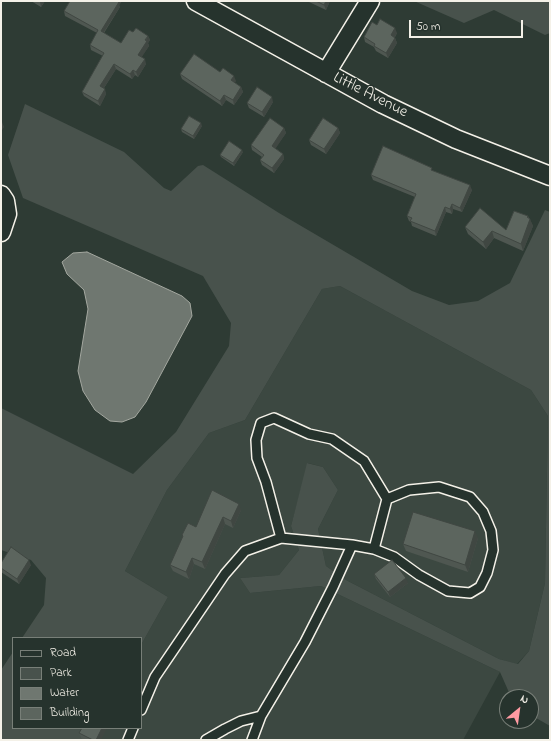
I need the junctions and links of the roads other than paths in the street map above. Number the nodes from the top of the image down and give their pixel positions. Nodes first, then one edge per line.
1 (196, 1) edge
2 (370, 1) edge
3 (326, 73) junction
4 (550, 176) edge
5 (1, 195) edge
6 (1, 232) edge
7 (387, 499) junction
8 (281, 538) junction
9 (352, 545) junction
10 (374, 549) junction
11 (142, 708) edge
12 (261, 716) junction
13 (133, 729) edge
14 (128, 740) edge
15 (206, 740) edge
16 (252, 740) edge

1 - 3 street, Little Avenue
2 - 3 street
3 - 4 street, Little Avenue
5 - 6 street
7 - 8 lane
7 - 10 lane
7 - 10 lane
8 - 9 lane
8 - 11 lane
9 - 10 lane
9 - 12 lane
12 - 15 lane
12 - 16 lane
13 - 14 lane

